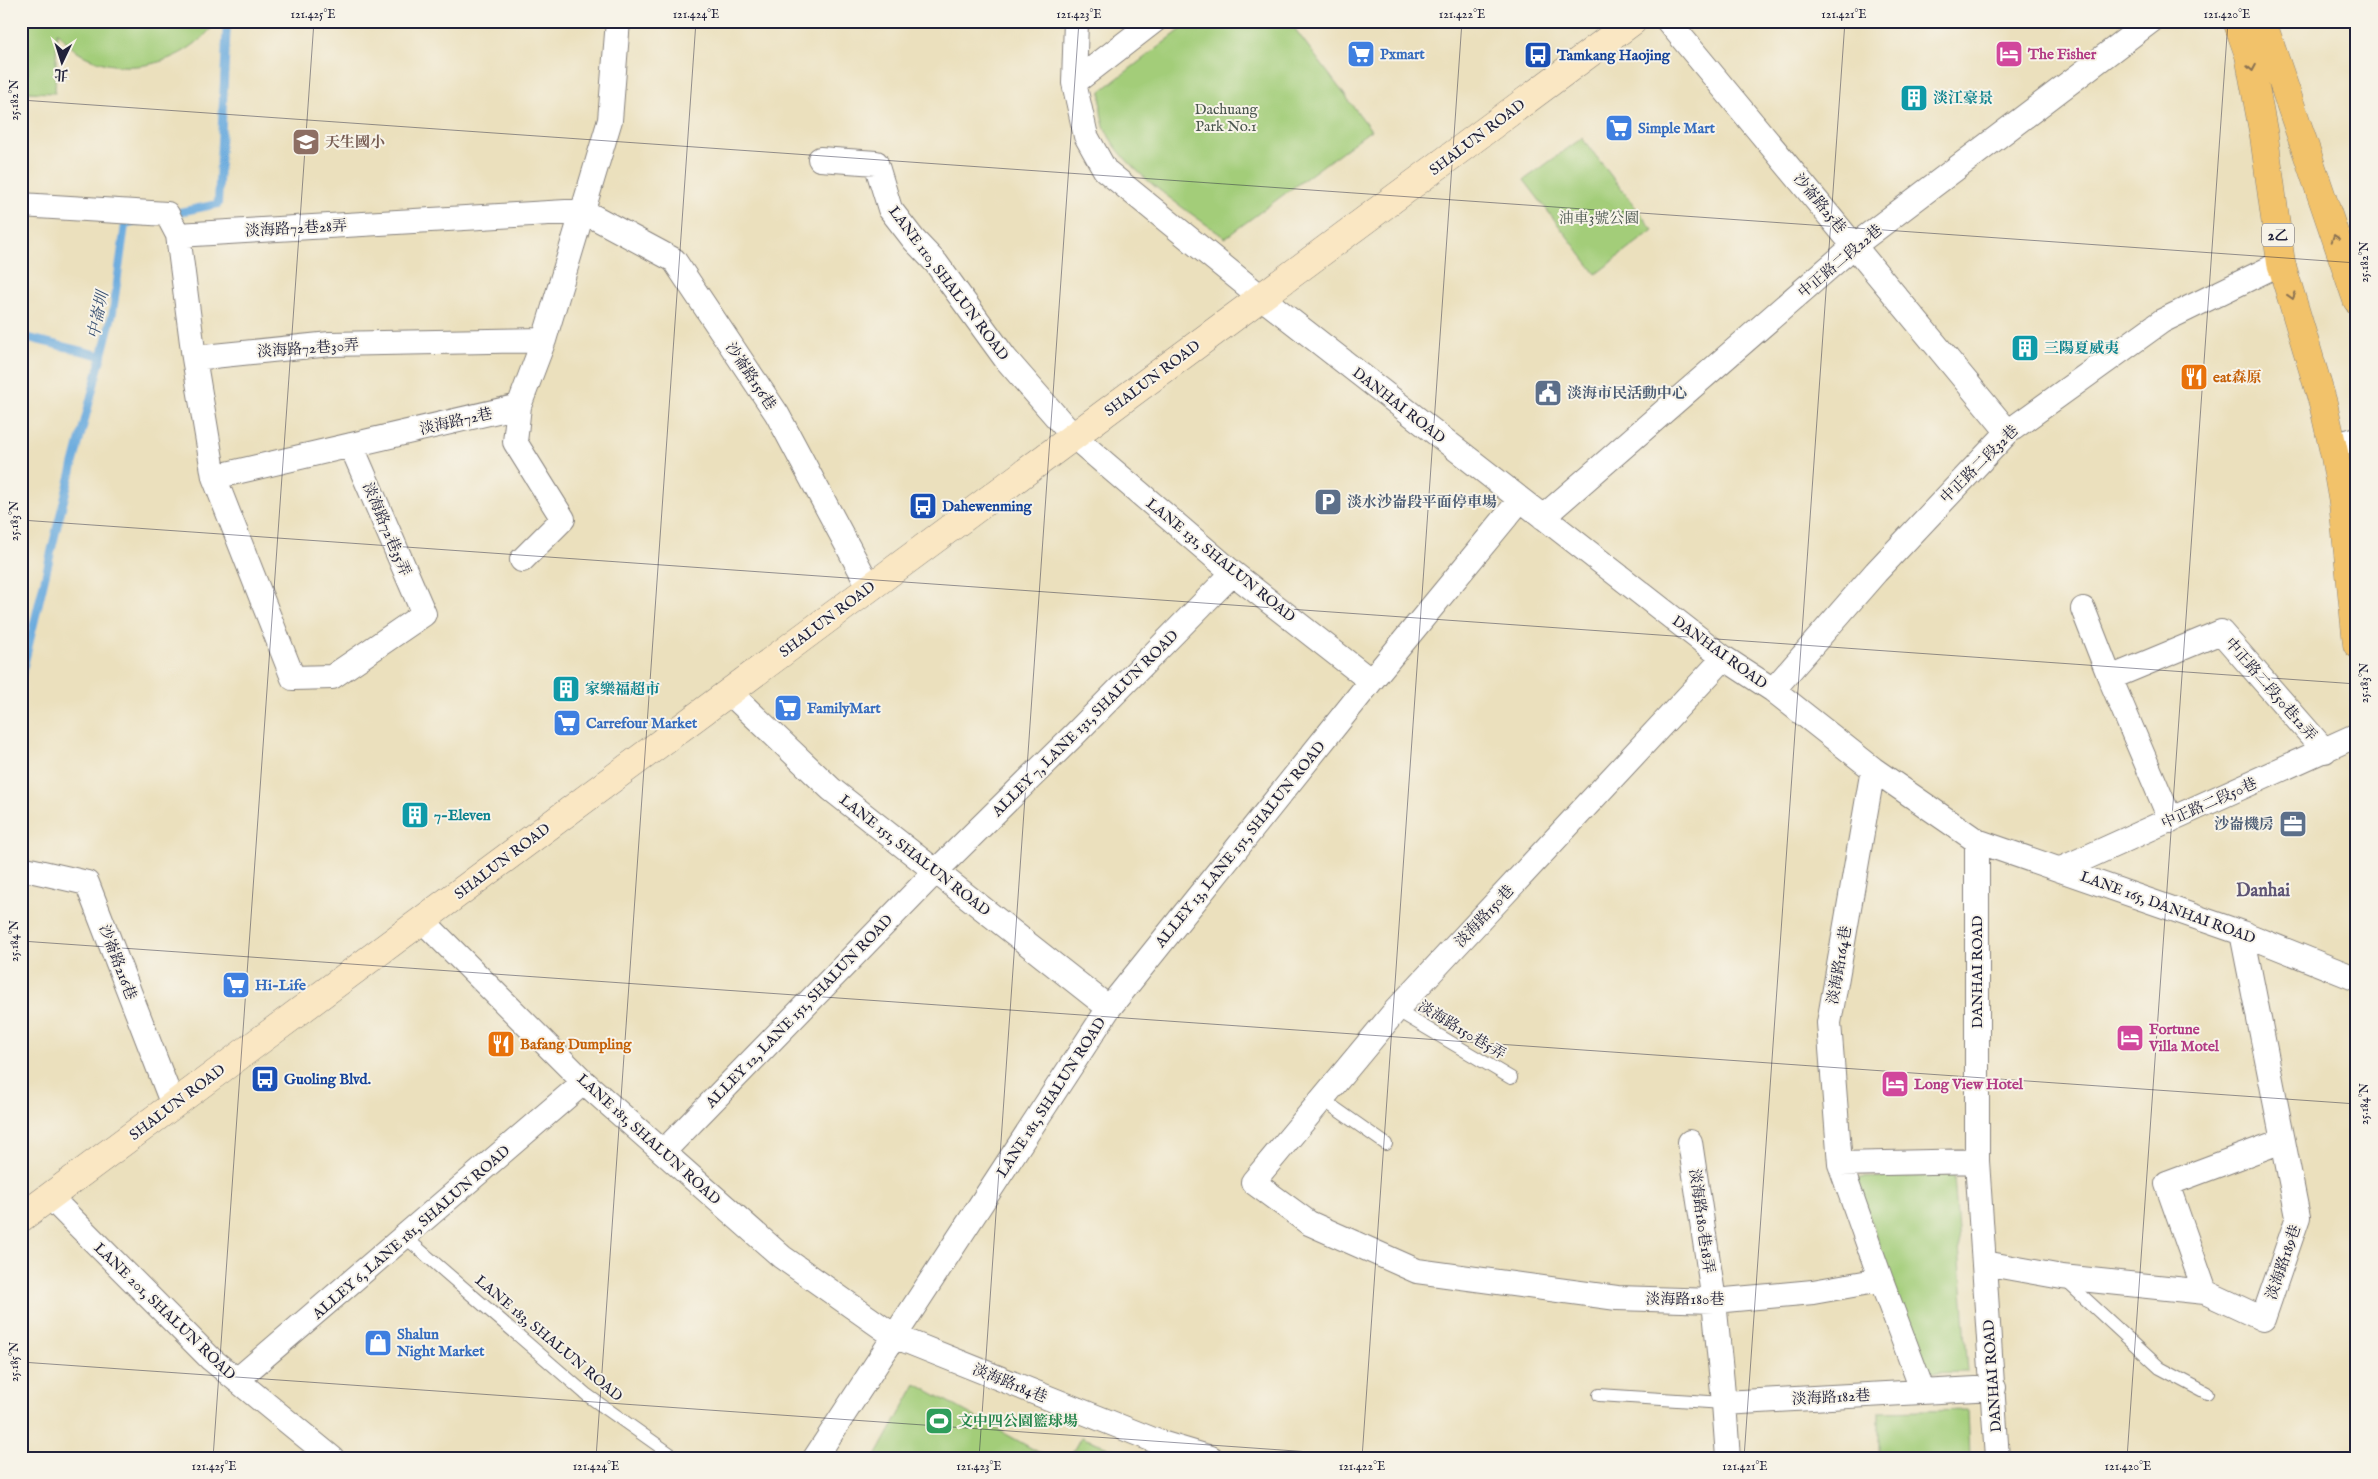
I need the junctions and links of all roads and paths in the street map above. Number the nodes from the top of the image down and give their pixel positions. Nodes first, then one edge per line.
1 (618, 21) edge
2 (1076, 21) edge
3 (1154, 21) edge
4 (1633, 21) edge
5 (1668, 21) edge
6 (2151, 21) edge
7 (2237, 21) edge
8 (2262, 21) edge
9 (1074, 83) junction
10 (820, 159) dead end
11 (21, 204) edge
12 (582, 211) junction
13 (178, 235) junction
14 (1855, 245) junction
15 (2281, 263) junction
16 (1261, 297) junction
17 (2357, 300) edge
18 (544, 340) junction
19 (194, 358) junction
20 (519, 406) junction
21 (2008, 432) junction
22 (1073, 436) junction
23 (2345, 443) edge
24 (351, 445) junction
25 (214, 477) junction
26 (1520, 500) junction
27 (1543, 517) junction
28 (522, 560) dead end
29 (1233, 573) junction
30 (870, 588) junction
31 (2082, 609) dead end
32 (2357, 644) edge
33 (1724, 658) junction
34 (2110, 678) junction
35 (1371, 681) junction
36 (1773, 690) junction
37 (729, 692) junction
38 (2357, 735) edge
39 (2325, 751) junction
40 (1873, 769) junction
41 (2171, 821) junction
42 (1977, 841) junction
43 (21, 868) edge
44 (2061, 869) junction
45 (936, 871) junction
46 (422, 920) junction
47 (2242, 932) junction
48 (2357, 979) edge
49 (1110, 1008) junction
50 (1396, 1010) junction
51 (1512, 1078) dead end
52 (584, 1082) junction
53 (1322, 1099) junction
54 (173, 1105) junction
55 (2282, 1141) junction
56 (1690, 1142) dead end
57 (1386, 1144) dead end
58 (663, 1152) junction
59 (1977, 1161) junction
60 (1840, 1164) junction
61 (1253, 1182) joint
62 (50, 1197) junction
63 (21, 1218) edge
64 (406, 1238) junction
65 (1984, 1263) junction
66 (2062, 1277) junction
67 (1880, 1280) junction
68 (2205, 1292) junction
69 (1714, 1301) junction
70 (894, 1336) junction
71 (237, 1380) junction
72 (1994, 1388) junction
73 (1923, 1392) junction
74 (2207, 1393) dead end
75 (1599, 1394) dead end
76 (1724, 1403) junction
77 (332, 1458) edge
78 (676, 1458) edge
79 (815, 1458) edge
80 (1211, 1458) edge
81 (1728, 1458) edge
82 (1997, 1458) edge

1 - 12 street
2 - 9 street, DANHAI ROAD
3 - 9 street
4 - 16 street, SHALUN ROAD
5 - 14 street, 沙崙路25巷
6 - 14 street, 中正路二段22巷
7 -> 15 main road, 2乙
17 -> 8 main road
9 - 16 street, DANHAI ROAD
10 - 22 street, LANE 110, SHALUN ROAD
11 - 13 street
12 - 13 street, 淡海路72巷28弄
12 - 18 street
12 - 30 street, 沙崙路156巷
13 - 19 street
14 - 21 street, 沙崙路25巷
14 - 27 street, 中正路二段22巷
15 - 21 street, 中正路二段32巷
15 -> 23 main road, 2乙
16 - 22 street, SHALUN ROAD
16 - 26 street, DANHAI ROAD
18 - 19 street, 淡海路72巷30弄
18 - 20 street
19 - 25 street
20 - 24 street, 淡海路72巷
20 - 28 street
21 - 36 street, 中正路二段32巷
22 - 29 street, LANE 131, SHALUN ROAD
22 - 30 street, SHALUN ROAD
23 - 32 main road, 2乙
24 - 25 street, 淡海路72巷
24 - 25 street, 淡海路72巷35弄
26 - 27 street, DANHAI ROAD
26 - 35 street, ALLEY 13, LANE 151, SHALUN ROAD
27 - 33 street, DANHAI ROAD
29 - 35 street, LANE 131, SHALUN ROAD
29 - 45 street, ALLEY 7, LANE 131, SHALUN ROAD
30 - 37 street, SHALUN ROAD
31 - 34 street
33 - 36 street, DANHAI ROAD
33 - 50 street, 淡海路150巷
34 - 39 street, 中正路二段50巷12弄
34 - 41 street
35 - 49 street, ALLEY 13, LANE 151, SHALUN ROAD
36 - 40 street, DANHAI ROAD
37 - 45 street, LANE 151, SHALUN ROAD
37 - 46 street, SHALUN ROAD
38 - 39 street, 中正路二段50巷
39 - 41 street, 中正路二段50巷
40 - 42 street, DANHAI ROAD
40 - 60 street, 淡海路164巷
41 - 44 street, 中正路二段50巷
42 - 44 street, LANE 165, DANHAI ROAD
42 - 59 street, DANHAI ROAD
43 - 54 street, 沙崙路216巷
44 - 47 street, LANE 165, DANHAI ROAD
45 - 49 street, LANE 151, SHALUN ROAD
45 - 58 street, ALLEY 12, LANE 151, SHALUN ROAD
46 - 52 street, LANE 181, SHALUN ROAD
46 - 54 street, SHALUN ROAD
47 - 48 street, LANE 165, DANHAI ROAD
47 - 55 street, 淡海路189巷
49 - 70 street, LANE 181, SHALUN ROAD
50 - 51 lane, 淡海路150巷5弄
50 - 53 street, 淡海路150巷
52 - 58 street, LANE 181, SHALUN ROAD
52 - 64 street, ALLEY 6, LANE 181, SHALUN ROAD
53 - 57 lane
53 - 61 street, 淡海路150巷
54 - 62 street, SHALUN ROAD
55 - 68 street
55 - 68 street, 淡海路189巷
56 - 69 street, 淡海路180巷18弄
58 - 70 street, LANE 181, SHALUN ROAD
59 - 60 street
59 - 65 street, DANHAI ROAD
60 - 67 street
61 - 69 street, 淡海路180巷
62 - 63 street, SHALUN ROAD
62 - 71 street, LANE 201, SHALUN ROAD
64 - 71 street, ALLEY 6, LANE 181, SHALUN ROAD
64 - 78 lane, LANE 183, SHALUN ROAD
65 - 66 street, 淡海路189巷
65 - 72 street, DANHAI ROAD
66 - 68 street, 淡海路189巷
66 - 74 lane
67 - 69 street, 淡海路180巷
67 - 73 street
69 - 76 street, 淡海路180巷18弄
70 - 79 street, LANE 181, SHALUN ROAD
70 - 80 street, 淡海路184巷
71 - 77 street, LANE 201, SHALUN ROAD
72 - 73 street, 淡海路182巷
72 - 82 street, DANHAI ROAD
73 - 76 street, 淡海路182巷
75 - 76 lane
76 - 81 street

